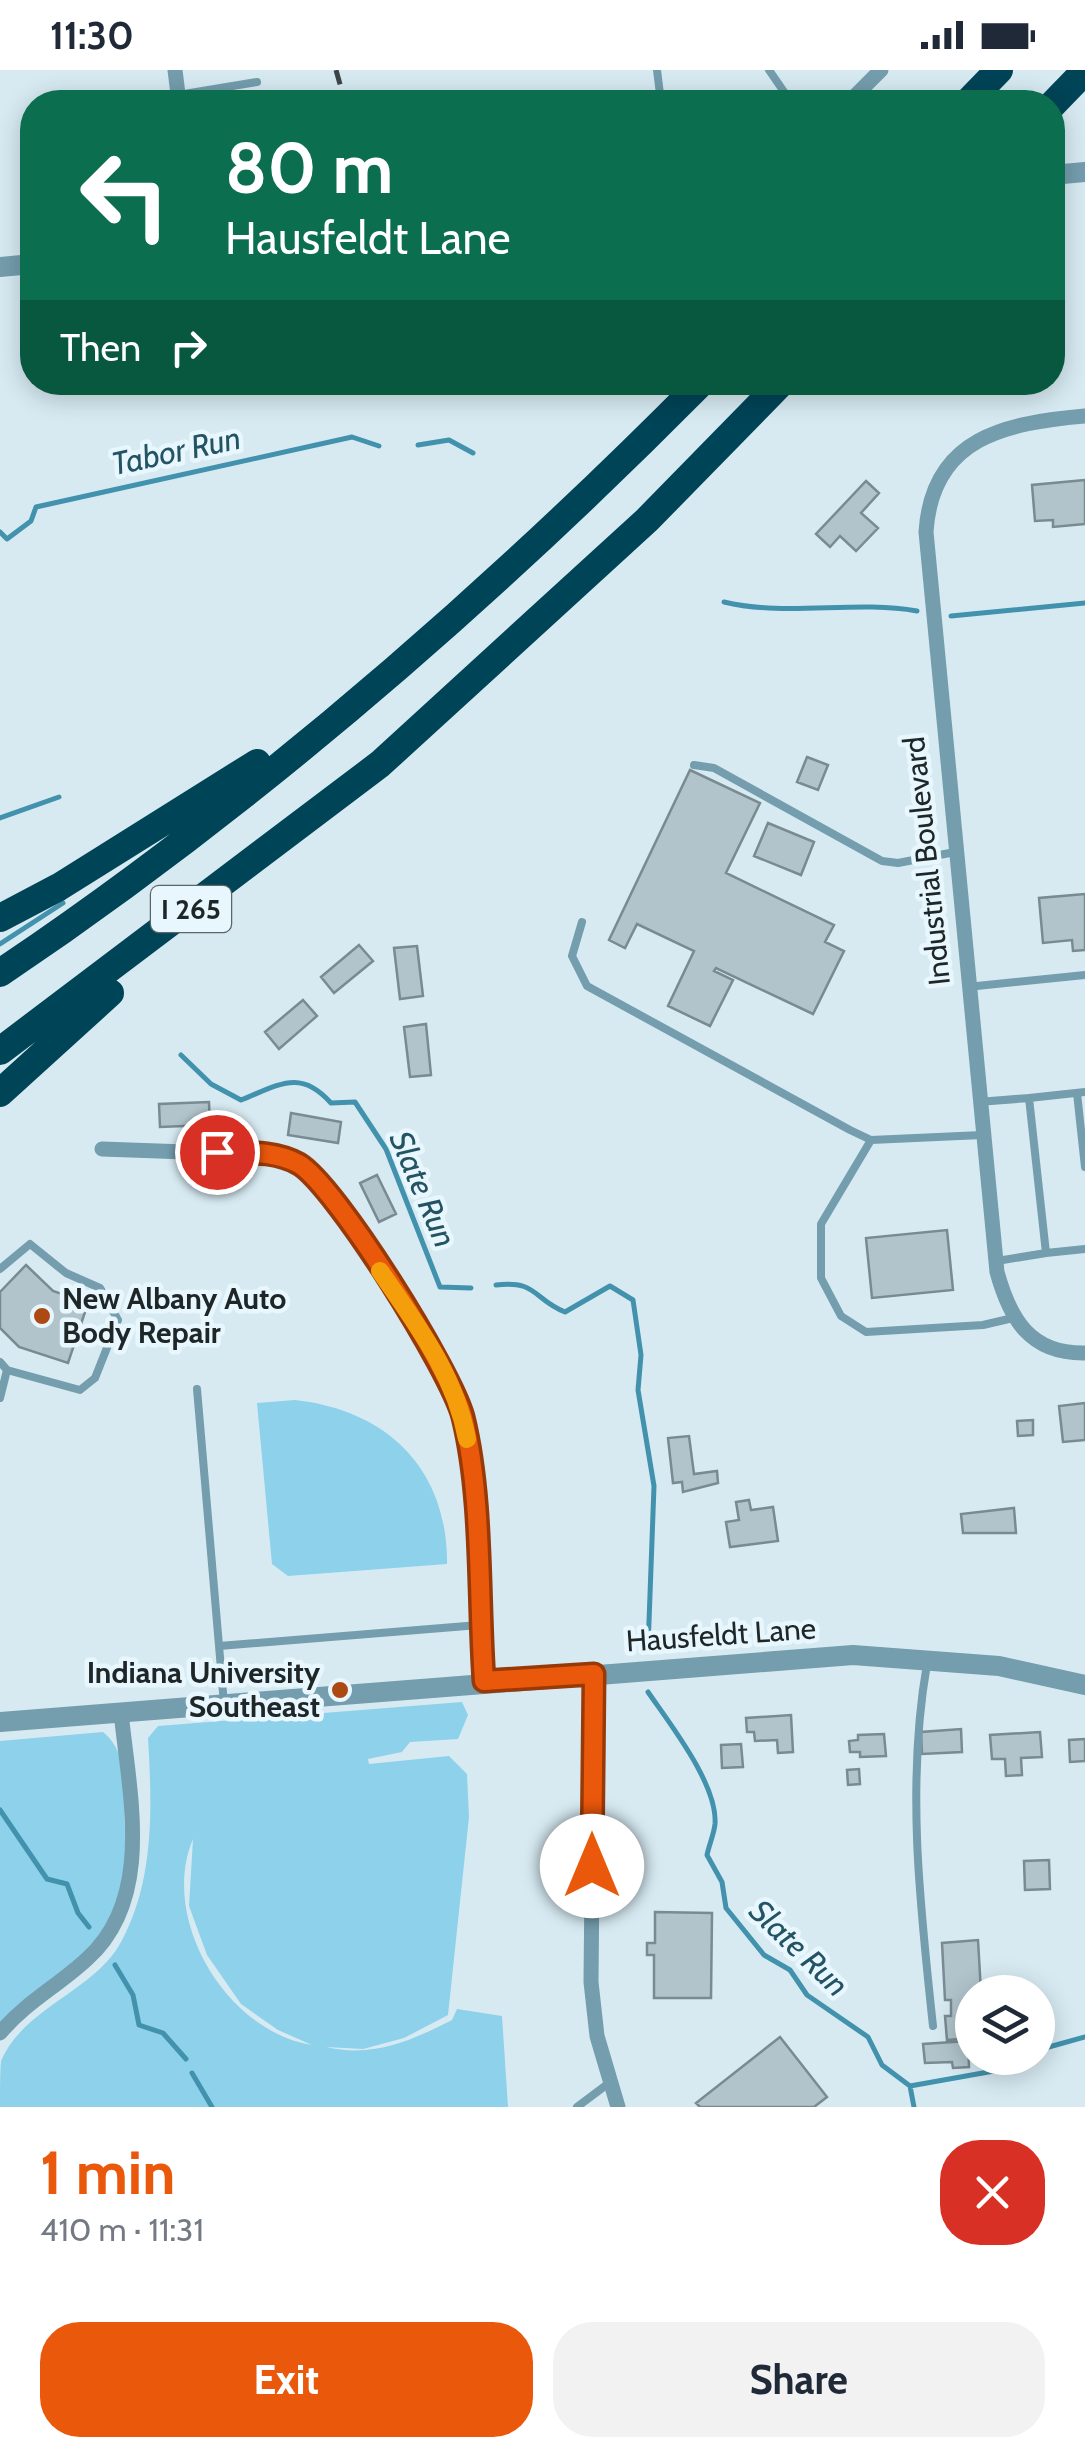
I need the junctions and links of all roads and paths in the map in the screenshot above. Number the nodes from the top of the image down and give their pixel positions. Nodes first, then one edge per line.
1 (881, 70) edge
2 (999, 70) edge
3 (1085, 71) edge
4 (256, 82) dead end
5 (219, 90) edge
6 (861, 90) edge
7 (980, 90) edge
8 (1065, 92) edge
9 (688, 395) edge
10 (769, 395) edge
11 (1085, 416) edge
12 (371, 689) junction
13 (694, 765) dead end
14 (287, 836) junction
15 (955, 852) junction
16 (0, 918) edge
17 (582, 922) dead end
18 (0, 973) edge
19 (1085, 974) edge
20 (967, 987) junction
21 (0, 1052) edge
22 (1081, 1092) edge
23 (0, 1093) edge
24 (1029, 1098) junction
25 (978, 1102) junction
26 (982, 1135) junction
27 (871, 1140) junction
28 (102, 1149) dead end
29 (1085, 1167) edge
30 (1085, 1249) edge
31 (1046, 1253) junction
32 (994, 1261) junction
33 (0, 1269) edge
34 (1013, 1318) junction
35 (1085, 1353) edge
36 (3, 1366) edge
37 (196, 1389) dead end
38 (0, 1398) edge
39 (480, 1625) junction
40 (219, 1646) junction
41 (928, 1659) junction
42 (594, 1674) junction
43 (484, 1681) junction
44 (1085, 1685) edge
45 (224, 1704) junction
46 (121, 1712) junction
47 (0, 1722) edge
48 (933, 2026) dead end
49 (0, 2033) edge
50 (609, 2084) junction
51 (578, 2107) edge
52 (618, 2107) edge

1 - 6 street
2 - 7 highway
3 - 8 highway
4 - 5 lane
9 - 12 highway, I 265
10 - 14 highway, I 265
11 - 15 street, Industrial Boulevard
12 - 16 highway
12 - 18 highway, I 265
13 - 15 lane
14 - 21 highway, I 265
14 - 23 highway
15 - 20 street, Industrial Boulevard
17 - 27 lane
19 - 20 lane
20 - 25 street, Industrial Boulevard
22 - 24 lane
22 - 29 lane
24 - 25 lane
24 - 31 lane
25 - 26 street, Industrial Boulevard
26 - 27 lane
26 - 32 street, Industrial Boulevard
27 - 34 lane
28 - 39 street
30 - 31 lane
31 - 32 lane
32 - 34 street, Industrial Boulevard
33 - 36 lane
34 - 35 street
36 - 38 lane
37 - 40 lane
39 - 40 lane
39 - 43 street
40 - 45 lane
41 - 42 street, Hausfeldt Lane
41 - 44 street, Hausfeldt Lane
41 - 48 lane
42 - 43 street, Hausfeldt Lane
42 - 50 street
43 - 45 street, Hausfeldt Lane
45 - 46 street, Hausfeldt Lane
46 - 47 street, Hausfeldt Lane
46 - 49 street
50 - 51 lane
50 - 52 street

